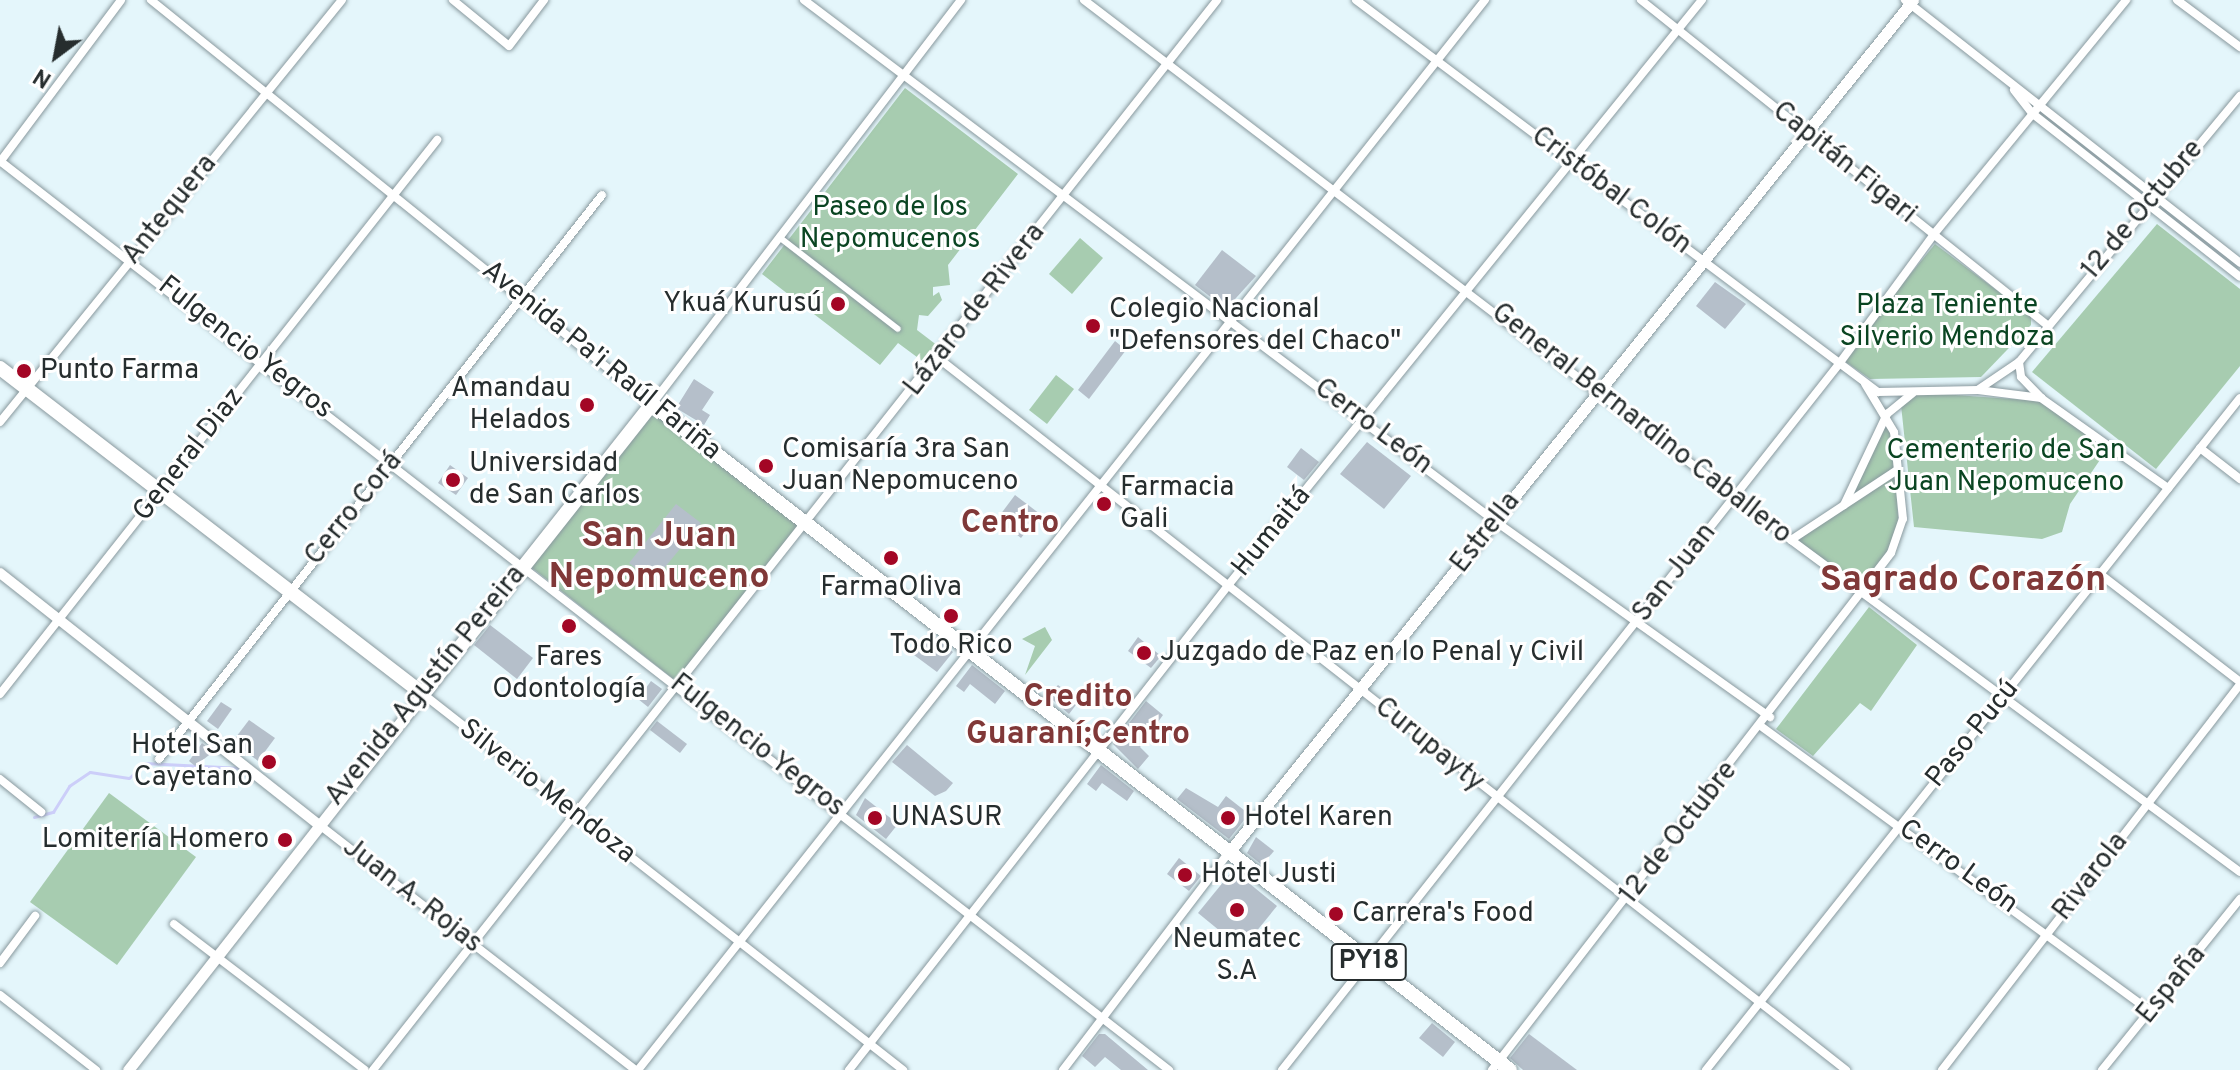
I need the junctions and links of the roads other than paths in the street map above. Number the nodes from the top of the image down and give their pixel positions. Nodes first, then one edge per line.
1 (121, 0) edge
2 (151, 0) edge
3 (342, 0) edge
4 (453, 0) edge
5 (544, 0) edge
6 (804, 0) edge
7 (961, 0) edge
8 (1084, 0) edge
9 (1217, 0) edge
10 (1356, 0) edge
11 (1485, 0) edge
12 (1641, 0) edge
13 (1702, 0) edge
14 (2126, 0) edge
15 (2177, 0) edge
16 (1909, 1) edge
17 (1678, 31) junction
18 (2240, 47) edge
19 (1437, 61) junction
20 (1166, 64) junction
21 (904, 73) junction
22 (2009, 83) junction
23 (267, 92) junction
24 (2240, 96) edge
25 (2040, 105) junction
26 (2033, 114) junction
27 (1807, 133) junction
28 (437, 140) dead end
29 (0, 162) edge
30 (1573, 162) junction
31 (1337, 192) junction
32 (394, 194) junction
33 (602, 195) dead end
34 (2155, 196) junction
35 (1065, 198) junction
36 (2148, 204) junction
37 (1934, 234) junction
38 (779, 237) junction
39 (130, 259) junction
40 (1706, 262) junction
41 (2240, 263) edge
42 (2240, 277) edge
43 (1468, 291) junction
44 (522, 298) junction
45 (1232, 321) junction
46 (2047, 325) junction
47 (898, 329) dead end
48 (938, 358) junction
49 (261, 361) junction
50 (2019, 362) junction
51 (1839, 364) junction
52 (0, 368) edge
53 (1865, 384) junction
54 (26, 389) junction
55 (1600, 390) junction
56 (1978, 390) junction
57 (1913, 393) junction
58 (2041, 398) junction
59 (2240, 398) edge
60 (652, 404) junction
61 (1887, 414) junction
62 (1364, 419) junction
63 (0, 422) edge
64 (2200, 448) junction
65 (393, 462) junction
66 (1897, 470) junction
67 (2240, 479) edge
68 (1102, 483) junction
69 (2168, 488) junction
70 (160, 492) junction
71 (1736, 496) junction
72 (1844, 505) junction
73 (1495, 521) junction
74 (806, 524) junction
75 (1791, 540) junction
76 (525, 563) junction
77 (0, 573) edge
78 (2100, 574) junction
79 (1230, 583) junction
80 (290, 590) junction
81 (1863, 593) junction
82 (60, 619) junction
83 (1635, 625) junction
84 (969, 649) junction
85 (677, 683) junction
86 (2240, 684) edge
87 (1363, 692) junction
88 (0, 694) edge
89 (423, 694) junction
90 (2002, 698) junction
91 (1770, 717) junction
92 (190, 723) junction
93 (1762, 727) junction
94 (1098, 749) junction
95 (159, 759) dead end
96 (0, 779) edge
97 (1494, 797) junction
98 (2149, 801) junction
99 (41, 812) dead end
100 (843, 812) junction
101 (573, 814) junction
102 (317, 823) junction
103 (1900, 825) junction
104 (1230, 851) junction
105 (2240, 872) edge
106 (1627, 899) junction
107 (2240, 899) edge
108 (971, 913) junction
109 (35, 916) dead end
110 (174, 924) dead end
111 (2048, 933) junction
112 (473, 943) junction
113 (742, 943) junction
114 (214, 956) junction
115 (1369, 962) junction
116 (0, 963) edge
117 (0, 995) edge
118 (1757, 1003) junction
119 (2151, 1012) junction
120 (1104, 1020) junction
121 (869, 1044) junction
122 (1500, 1067) edge
123 (96, 1070) edge
124 (128, 1070) edge
125 (365, 1070) edge
126 (373, 1070) edge
127 (637, 1070) edge
128 (849, 1070) edge
129 (903, 1070) edge
130 (1063, 1070) edge
131 (1169, 1070) edge
132 (1282, 1070) edge
133 (1706, 1070) edge
134 (1846, 1070) edge
135 (1942, 1070) edge
136 (2102, 1070) edge

1 - 29 street
2 - 23 street, Avenida Pa'i Raúl Fariña
3 - 23 street, Antequera
4 - 5 street
6 - 21 street, Cerro León
7 - 21 street, Avenida Agustín Pereira
8 - 20 street, General Bernardino Caballero
9 - 20 street, Lázaro de Rivera
10 - 19 street, Cristóbal Colón
11 - 19 street
12 - 17 street, Capitán Figari
13 - 17 street, Humaitá
14 - 25 street, San Juan
15 - 18 street
16 - 22 street
16 - 27 main road, Estrella
17 - 27 street, Capitán Figari
17 - 30 street, Humaitá
19 - 30 street, Cristóbal Colón
19 - 31 street
20 - 31 street, General Bernardino Caballero
20 - 35 street, Lázaro de Rivera
21 - 35 street, Cerro León
21 - 38 street, Avenida Agustín Pereira
22 - 25 street
22 - 26 street
23 - 32 street, Avenida Pa'i Raúl Fariña
23 - 39 street, Antequera
24 - 34 street, 12 de Octubre
25 - 26 street, San Juan
25 - 34 street
26 - 36 street
26 - 37 street, San Juan
27 - 37 street, Capitán Figari
27 - 40 main road, Estrella
28 - 32 street, General Diaz
29 - 39 street, Fulgencio Yegros
30 - 40 street, Cristóbal Colón
30 - 43 street, Humaitá
31 - 43 street, General Bernardino Caballero
31 - 45 street
32 - 44 street, Avenida Pa'i Raúl Fariña
32 - 49 street, General Diaz
33 - 44 street, Cerro Corá
34 - 36 street, 12 de Octubre
34 - 41 street
35 - 45 street, Cerro León
35 - 48 street, Lázaro de Rivera
36 - 42 street
36 - 46 street, 12 de Octubre
37 - 46 street, Capitán Figari
37 - 51 street, San Juan
38 - 47 street
38 - 60 street, Avenida Agustín Pereira
39 - 49 street, Fulgencio Yegros
39 - 54 street, Antequera
40 - 51 street, Cristóbal Colón
40 - 55 main road, Estrella
43 - 55 street, General Bernardino Caballero
43 - 62 street, Humaitá
44 - 60 street, Avenida Pa'i Raúl Fariña
44 - 65 street, Cerro Corá
45 - 62 street, Cerro León
45 - 68 street
46 - 50 street, 12 de Octubre
48 - 68 street, Curupayty
48 - 74 street, Lázaro de Rivera
49 - 65 street, Fulgencio Yegros
49 - 70 street, General Diaz
50 - 56 street, 12 de Octubre
50 - 58 street
51 - 53 street, Cristóbal Colón
51 - 71 street, San Juan
52 - 54 highway, Silverio Mendoza
53 - 57 street
53 - 61 street
54 - 63 street, Antequera
54 - 70 highway, Silverio Mendoza
55 - 71 street, General Bernardino Caballero
55 - 73 main road, Estrella
56 - 57 street
56 - 58 street
57 - 61 street
58 - 69 street
59 - 64 street, Paso Pucú
60 - 74 highway, Avenida Pa'i Raúl Fariña
60 - 76 highway, Avenida Agustín Pereira
61 - 66 street, 12 de Octubre
61 - 72 street
62 - 73 street, Cerro León
62 - 79 street, Humaitá
64 - 67 street
64 - 69 street, Paso Pucú
65 - 76 street, Fulgencio Yegros
65 - 80 street, Cerro Corá
66 - 72 street
66 - 81 street, 12 de Octubre
68 - 79 street, Curupayty
68 - 84 street
69 - 78 street, Paso Pucú
70 - 80 highway, Silverio Mendoza
70 - 82 street, General Diaz
71 - 75 street, General Bernardino Caballero
71 - 83 street, San Juan
72 - 75 street
73 - 83 street, Cerro León
73 - 87 main road, Estrella
74 - 84 highway, Avenida Pa'i Raúl Fariña / PY18
74 - 85 street, Lázaro de Rivera
75 - 81 street, General Bernardino Caballero
76 - 85 street, Fulgencio Yegros
76 - 89 highway, Avenida Agustín Pereira
77 - 82 street, Juan A. Rojas
78 - 86 street
78 - 90 street, Paso Pucú
79 - 87 street, Curupayty
79 - 94 street, Humaitá
80 - 89 highway, Silverio Mendoza
80 - 92 street, Cerro Corá
81 - 90 street, General Bernardino Caballero
81 - 91 street, 12 de Octubre
82 - 88 street, General Diaz
82 - 92 street, Juan A. Rojas
83 - 91 street, Cerro León
83 - 97 street, San Juan
84 - 94 highway, Avenida Pa'i Raúl Fariña / PY18
84 - 100 street
85 - 100 street, Fulgencio Yegros
85 - 101 street, Lázaro de Rivera
86 - 98 street, Rivarola
87 - 97 street, Curupayty
87 - 104 main road, Estrella
89 - 101 street, Silverio Mendoza
89 - 102 main road, Avenida Agustín Pereira
90 - 98 street, General Bernardino Caballero
90 - 103 street, Paso Pucú
91 - 93 street, 12 de Octubre
92 - 95 street, Cerro Corá
92 - 102 street, Juan A. Rojas
93 - 103 street, Cerro León
93 - 106 street, 12 de Octubre
94 - 104 highway, Avenida Pa'i Raúl Fariña / PY18
94 - 108 street, Humaitá
96 - 99 street
97 - 106 street, Curupayty
97 - 115 street, San Juan
98 - 105 street, General Bernardino Caballero
98 - 111 street, Rivarola
100 - 108 street, Fulgencio Yegros
100 - 113 street
101 - 112 street, Lázaro de Rivera
101 - 113 street, Silverio Mendoza
102 - 112 street, Juan A. Rojas
102 - 114 main road, Avenida Agustín Pereira
103 - 111 street, Cerro León
103 - 118 street, Paso Pucú
104 - 115 highway, Avenida Pa'i Raúl Fariña / PY18
104 - 120 street, Estrella
106 - 118 street, Curupayty
106 - 122 street, 12 de Octubre
107 - 119 street, España
108 - 120 street, Fulgencio Yegros
108 - 121 street, Humaitá
109 - 116 street
110 - 114 street
111 - 119 street, Cerro León
111 - 135 street, Rivarola
112 - 126 street, Lázaro de Rivera
112 - 127 street, Juan A. Rojas
113 - 121 street, Silverio Mendoza
113 - 127 street
114 - 124 main road, Avenida Agustín Pereira
114 - 125 street
115 - 122 highway, Avenida Pa'i Raúl Fariña / PY18
115 - 132 street, San Juan
117 - 123 street
118 - 133 street, Paso Pucú
118 - 134 street, Curupayty
119 - 136 street, España
120 - 130 street, Estrella
120 - 131 street, Fulgencio Yegros
121 - 128 street, Humaitá
121 - 129 street, Silverio Mendoza

